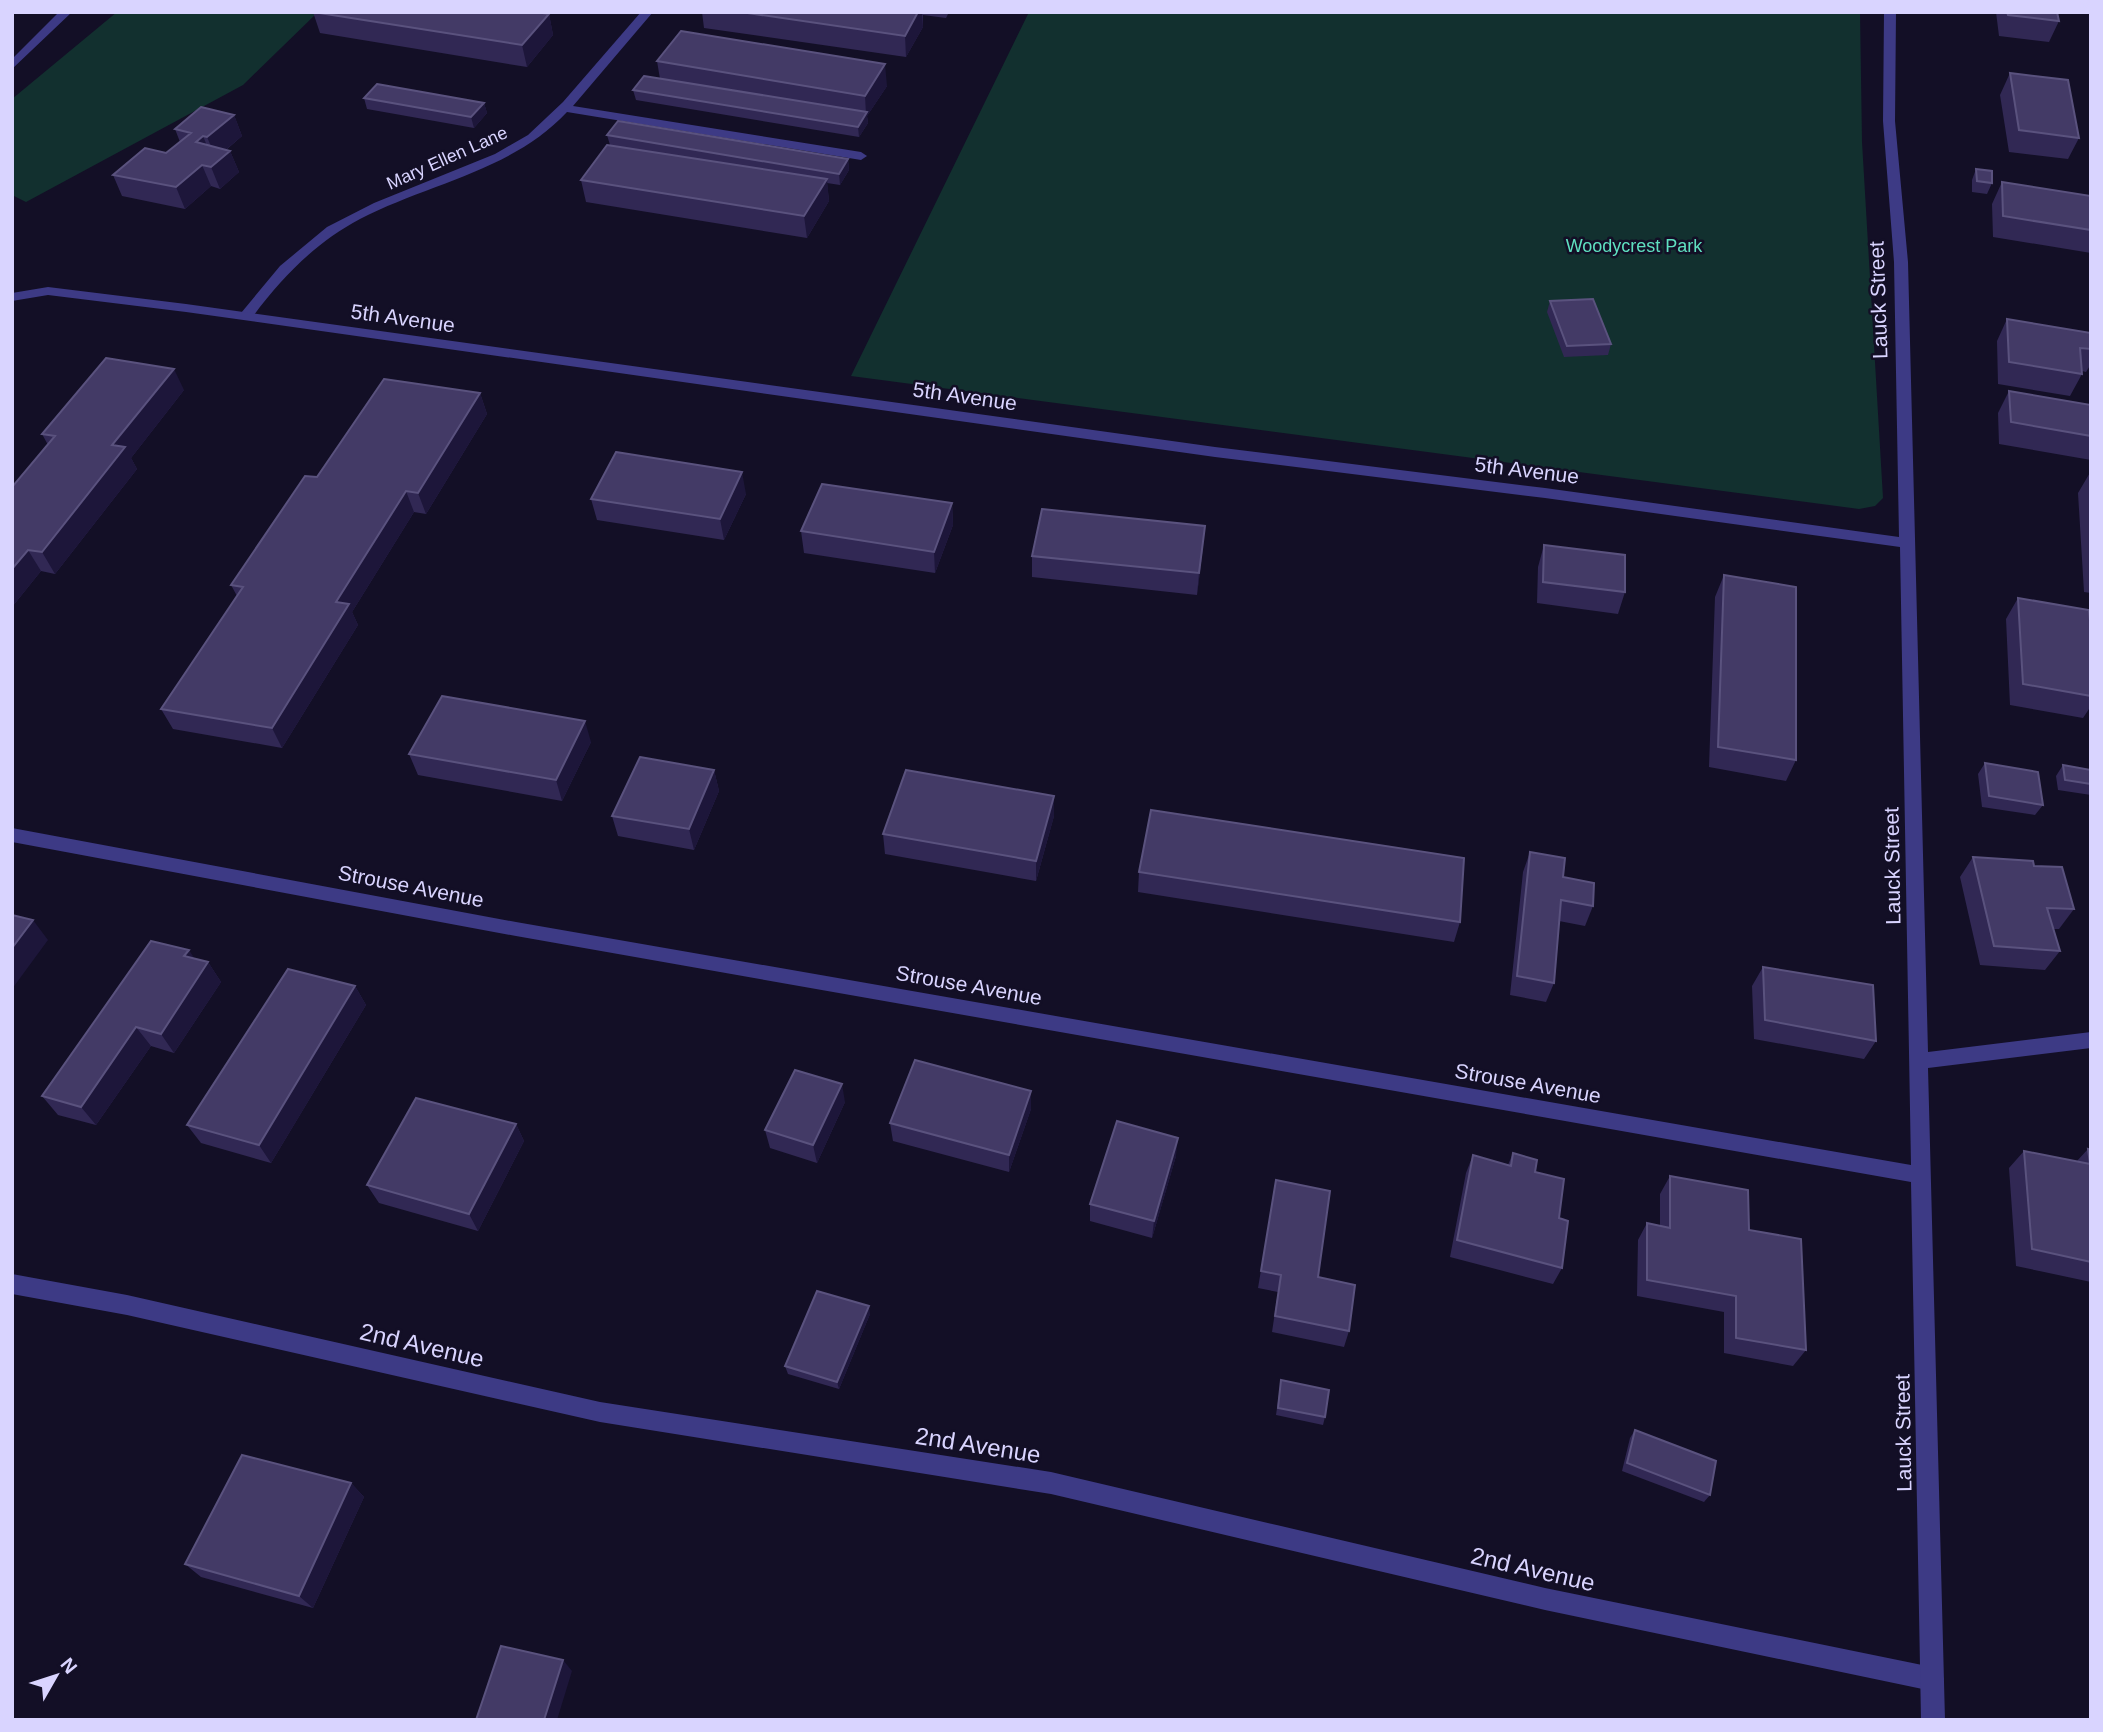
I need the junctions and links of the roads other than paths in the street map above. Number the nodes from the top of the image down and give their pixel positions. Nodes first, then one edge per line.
1 (66, 12) edge
2 (647, 12) edge
3 (1890, 12) edge
4 (12, 66) edge
5 (564, 108) junction
6 (861, 156) dead end
7 (15, 296) edge
8 (246, 316) junction
9 (1907, 543) junction
10 (12, 835) edge
11 (2091, 1040) edge
12 (1920, 1061) junction
13 (1920, 1175) junction
14 (12, 1284) edge
15 (1932, 1679) junction
16 (1933, 1720) edge

1 - 4 street
2 - 5 street, Mary Ellen Lane
3 - 9 street, Lauck Street
5 - 6 street
5 - 8 street, Mary Ellen Lane
7 - 8 street, 5th Avenue
8 - 9 street, 5th Avenue
9 - 12 street, Lauck Street
10 - 13 street, Strouse Avenue
11 - 12 street
12 - 13 street, Lauck Street
13 - 15 street, Lauck Street
14 - 15 street, 2nd Avenue
15 - 16 street, Lauck Street

